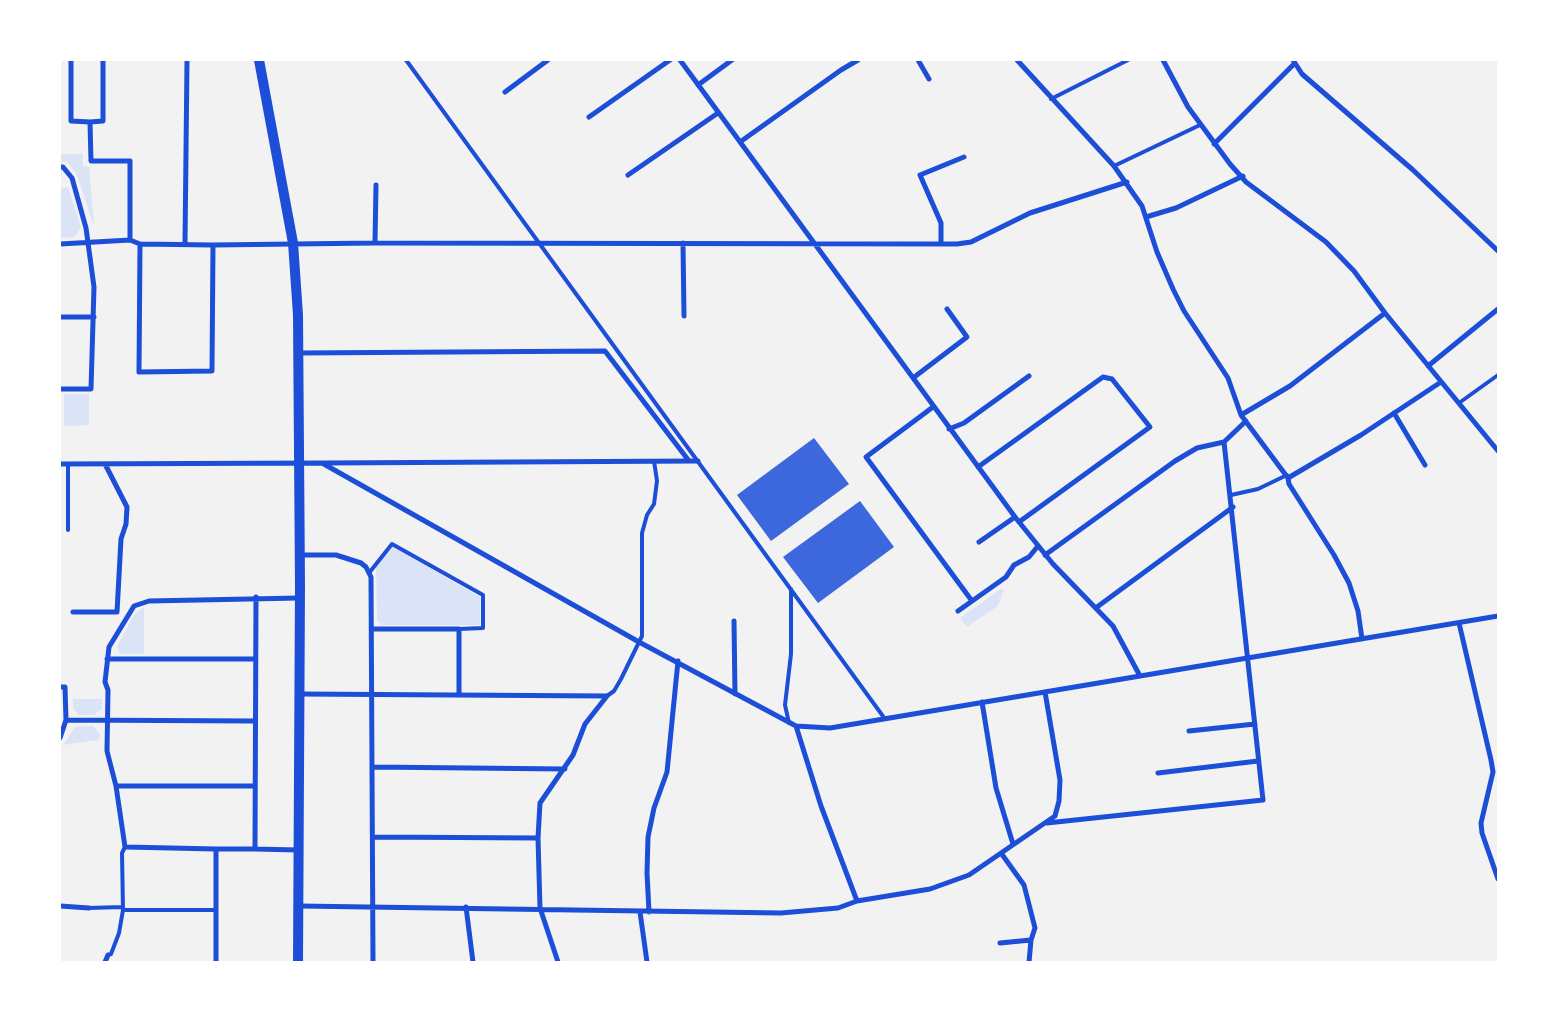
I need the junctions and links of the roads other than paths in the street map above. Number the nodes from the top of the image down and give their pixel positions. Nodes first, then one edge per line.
1 (71, 60) edge
2 (103, 60) edge
3 (187, 60) edge
4 (259, 60) edge
5 (406, 60) edge
6 (548, 60) edge
7 (670, 60) edge
8 (680, 60) edge
9 (732, 60) edge
10 (858, 60) edge
11 (918, 60) edge
12 (1017, 60) edge
13 (1128, 60) edge
14 (1163, 60) edge
15 (1293, 62) edge
16 (928, 79) dead end
17 (698, 85) junction
18 (505, 92) dead end
19 (1051, 99) junction
20 (718, 113) junction
21 (589, 117) dead end
22 (90, 122) junction
23 (1200, 125) junction
24 (740, 142) junction
25 (1214, 144) junction
26 (964, 158) dead end
27 (1114, 166) junction
28 (60, 167) edge
29 (628, 175) dead end
30 (1242, 176) junction
31 (1127, 182) junction
32 (376, 184) dead end
33 (1146, 218) junction
34 (130, 240) junction
35 (375, 242) junction
36 (293, 243) junction
37 (539, 243) junction
38 (683, 243) junction
39 (814, 243) junction
40 (60, 244) edge
41 (86, 244) junction
42 (140, 244) junction
43 (185, 244) junction
44 (942, 244) junction
45 (213, 245) junction
46 (1498, 251) edge
47 (947, 309) dead end
48 (1498, 309) edge
49 (1385, 314) junction
50 (684, 316) dead end
51 (60, 317) edge
52 (94, 317) junction
53 (298, 354) junction
54 (1428, 366) junction
55 (1498, 375) edge
56 (1029, 376) dead end
57 (913, 378) junction
58 (1441, 382) junction
59 (60, 389) edge
60 (1459, 403) junction
61 (934, 407) junction
62 (1394, 412) junction
63 (1241, 415) junction
64 (1246, 421) junction
65 (949, 429) junction
66 (1224, 442) junction
67 (1498, 451) edge
68 (654, 461) junction
69 (689, 461) junction
70 (698, 461) junction
71 (60, 464) edge
72 (68, 464) junction
73 (105, 464) junction
74 (322, 464) junction
75 (297, 465) junction
76 (1425, 465) dead end
77 (978, 467) junction
78 (1288, 476) junction
79 (1231, 495) junction
80 (1233, 507) junction
81 (1015, 517) junction
82 (1019, 522) junction
83 (68, 530) dead end
84 (979, 542) dead end
85 (1038, 546) junction
86 (300, 555) junction
87 (1045, 555) junction
88 (369, 573) junction
89 (791, 590) junction
90 (256, 598) junction
91 (299, 598) junction
92 (972, 601) junction
93 (1097, 607) junction
94 (958, 611) dead end
95 (73, 612) dead end
96 (1498, 616) edge
97 (734, 622) dead end
98 (1459, 623) junction
99 (372, 629) junction
100 (459, 629) junction
101 (1362, 639) junction
102 (640, 642) junction
103 (1248, 658) junction
104 (107, 659) junction
105 (255, 659) junction
106 (678, 662) junction
107 (1140, 676) junction
108 (60, 687) edge
109 (1045, 692) junction
110 (371, 693) junction
111 (299, 694) junction
112 (735, 694) junction
113 (459, 695) junction
114 (606, 696) junction
115 (982, 702) junction
116 (885, 719) junction
117 (66, 720) junction
118 (254, 721) junction
119 (108, 722) junction
120 (789, 723) junction
121 (1255, 724) junction
122 (796, 726) junction
123 (1189, 731) dead end
124 (60, 738) edge
125 (1258, 760) junction
126 (373, 767) junction
127 (565, 769) junction
128 (1496, 771) edge
129 (1158, 772) dead end
130 (116, 786) junction
131 (255, 786) junction
132 (1047, 823) junction
133 (373, 836) junction
134 (538, 838) junction
135 (1013, 844) junction
136 (125, 847) junction
137 (216, 849) junction
138 (255, 849) junction
139 (299, 850) junction
140 (1001, 853) junction
141 (1498, 879) edge
142 (856, 902) junction
143 (60, 906) edge
144 (299, 906) junction
145 (373, 907) junction
146 (89, 908) joint
147 (122, 908) junction
148 (466, 908) junction
149 (540, 908) junction
150 (216, 910) junction
151 (640, 912) junction
152 (649, 912) junction
153 (1031, 940) junction
154 (1000, 943) dead end
155 (108, 955) joint
156 (105, 962) edge
157 (216, 962) edge
158 (298, 962) edge
159 (373, 962) edge
160 (472, 962) edge
161 (558, 962) edge
162 (647, 962) edge
163 (1028, 962) edge

1 - 22 street
2 - 22 street
3 - 43 street
4 - 36 main road
5 - 37 lane
6 - 18 street
7 - 21 street
8 - 17 street
9 - 17 street
10 - 24 street
11 - 16 street
12 - 19 street
13 - 19 lane
14 - 23 street
15 - 25 street
15 - 46 street
17 - 20 street
19 - 27 street
20 - 24 street
20 - 29 street
22 - 34 street
23 - 25 street
23 - 27 lane
24 - 39 street
25 - 30 street
26 - 44 street
27 - 31 street
28 - 41 street
30 - 33 street
30 - 49 street
31 - 33 street
31 - 44 street
32 - 35 street
33 - 63 street
34 - 41 street
34 - 42 street
35 - 36 street
35 - 37 street
36 - 45 street
36 - 53 main road
37 - 38 street
37 - 70 lane
38 - 39 street
38 - 50 street
39 - 44 street
39 - 57 street
40 - 41 street
41 - 52 street
42 - 43 street
42 - 45 street
43 - 45 street
47 - 57 street
48 - 54 street
49 - 54 street
49 - 63 street
51 - 52 street
52 - 59 street
53 - 69 street
53 - 75 main road
54 - 58 street
55 - 60 lane
56 - 65 street
57 - 61 street
58 - 60 street
58 - 62 street
60 - 67 street
61 - 65 street
61 - 92 street
62 - 76 street
62 - 78 street
63 - 64 street
64 - 66 street
64 - 78 street
65 - 77 street
66 - 79 street
66 - 87 street
68 - 69 street
68 - 74 street
68 - 102 lane
69 - 70 street
70 - 89 lane
71 - 72 street
72 - 73 street
72 - 83 lane
73 - 75 street
73 - 95 street
74 - 75 street
74 - 102 street
75 - 86 main road
77 - 81 street
77 - 82 street
78 - 79 lane
78 - 101 street
79 - 80 street
80 - 93 street
80 - 103 street
81 - 82 street
81 - 84 street
82 - 85 street
85 - 87 street
85 - 92 street
86 - 88 street
86 - 91 main road
87 - 93 street
88 - 99 street
88 - 100 lane
89 - 116 lane
89 - 120 lane
90 - 91 street
90 - 104 street
90 - 105 street
91 - 111 main road
92 - 94 street
93 - 107 street
96 - 98 street
97 - 112 street
98 - 101 street
98 - 128 street
99 - 100 street
99 - 110 street
100 - 113 street
101 - 103 street
102 - 106 street
102 - 114 lane
103 - 107 street
103 - 121 street
104 - 105 street
104 - 119 street
105 - 118 street
106 - 112 street
106 - 152 street
107 - 109 street
108 - 117 street
109 - 115 street
109 - 132 street
110 - 111 street
110 - 113 street
110 - 126 street
111 - 139 main road
112 - 120 street
113 - 114 street
114 - 127 street
115 - 116 street
115 - 135 street
116 - 122 street
117 - 119 street
117 - 124 street
118 - 119 street
118 - 131 street
119 - 130 street
120 - 122 street
121 - 123 street
121 - 125 street
122 - 142 street
125 - 129 street
125 - 132 street
126 - 127 street
126 - 133 street
127 - 134 street
128 - 141 street
130 - 131 street
130 - 136 street
131 - 138 street
132 - 135 street
133 - 134 street
133 - 145 street
134 - 149 street
135 - 140 street
136 - 137 street
136 - 147 lane
137 - 138 street
137 - 150 street
138 - 139 street
139 - 144 main road
140 - 142 street
140 - 153 street
142 - 152 street
143 - 146 street
144 - 145 street
144 - 158 main road
145 - 148 street
145 - 159 street
146 - 147 lane
147 - 150 lane
147 - 155 lane
148 - 149 street
148 - 160 street
149 - 151 street
149 - 161 street
150 - 157 street
151 - 152 street
151 - 162 street
153 - 154 street
153 - 163 street
155 - 156 street

